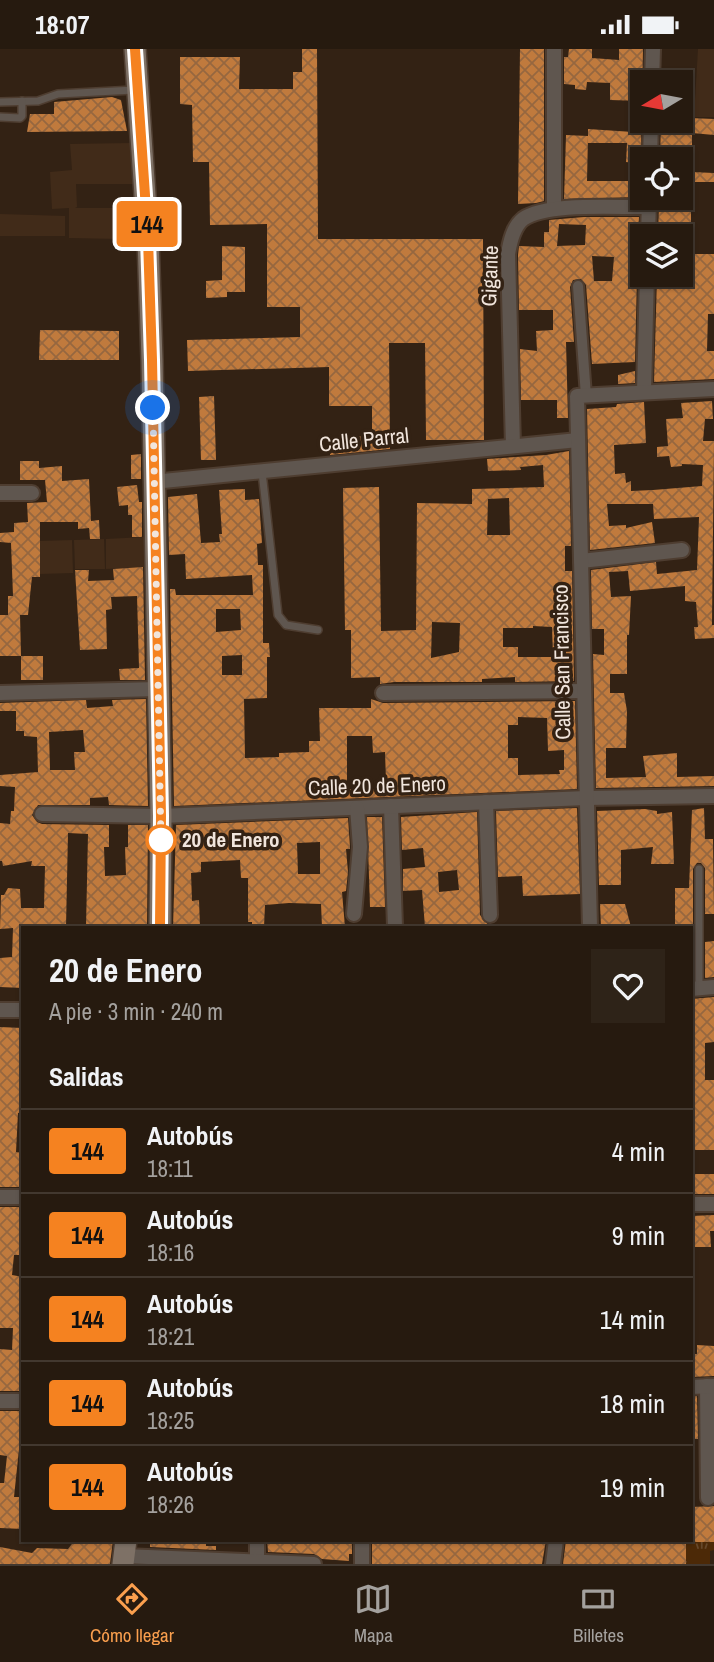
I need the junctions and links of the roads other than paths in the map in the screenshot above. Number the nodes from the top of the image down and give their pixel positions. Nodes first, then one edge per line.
1 (135, 49) edge
2 (554, 49) edge
3 (653, 49) edge
4 (652, 70) edge
5 (137, 90) junction
6 (22, 101) junction
7 (0, 102) edge
8 (0, 117) edge
9 (630, 203) edge
10 (554, 209) junction
11 (578, 286) dead end
12 (647, 287) edge
13 (714, 389) edge
14 (644, 391) junction
15 (581, 396) junction
16 (578, 440) junction
17 (513, 446) junction
18 (262, 471) junction
19 (153, 482) junction
20 (0, 493) edge
21 (32, 493) dead end
22 (682, 550) dead end
23 (581, 561) junction
24 (318, 631) dead end
25 (158, 689) junction
26 (584, 691) junction
27 (383, 692) dead end
28 (0, 693) edge
29 (714, 796) edge
30 (586, 798) junction
31 (486, 802) junction
32 (391, 806) junction
33 (357, 808) junction
34 (42, 814) dead end
35 (161, 816) junction
36 (699, 869) dead end
37 (355, 914) dead end
38 (490, 915) dead end
39 (160, 926) edge
40 (395, 926) edge
41 (590, 926) edge
42 (701, 988) edge
43 (0, 1010) edge
44 (21, 1010) edge
45 (0, 1197) edge
46 (21, 1197) edge
47 (693, 1204) edge
48 (714, 1204) edge
49 (710, 1386) edge
50 (0, 1401) edge
51 (21, 1401) edge
52 (708, 1498) dead end
53 (257, 1542) edge
54 (362, 1542) edge
55 (556, 1542) edge
56 (125, 1553) edge
57 (257, 1563) edge
58 (314, 1564) edge
59 (362, 1564) edge
60 (552, 1564) edge

1 - 5 main road
2 - 10 street
3 - 4 street
5 - 6 lane
5 - 19 main road
6 - 7 lane
6 - 8 lane
9 - 10 street, Gigante
10 - 17 street, Gigante
11 - 15 street
12 - 14 street
13 - 14 street
14 - 15 street
15 - 16 street, Calle San Francisco
16 - 17 street, Calle Parral
16 - 23 street, Calle San Francisco
17 - 18 street, Calle Parral
18 - 19 street, Calle Parral
18 - 24 lane
19 - 25 main road
20 - 21 street
22 - 23 street
23 - 26 street, Calle San Francisco
25 - 28 street
25 - 35 main road
26 - 27 street
26 - 30 street, Calle San Francisco
29 - 30 street, Calle 20 de Enero
30 - 31 street, Calle 20 de Enero
30 - 41 street, Calle San Francisco
31 - 32 street, Calle 20 de Enero
31 - 38 street
32 - 33 street, Calle 20 de Enero
32 - 40 street
33 - 35 street, Calle 20 de Enero
33 - 37 street
34 - 35 street, Calle 20 de Enero
35 - 39 main road
36 - 42 lane
43 - 44 street
45 - 46 street
47 - 48 street
49 - 52 street
50 - 51 street
53 - 57 street
54 - 59 street
55 - 60 street
56 - 57 street
57 - 58 street

